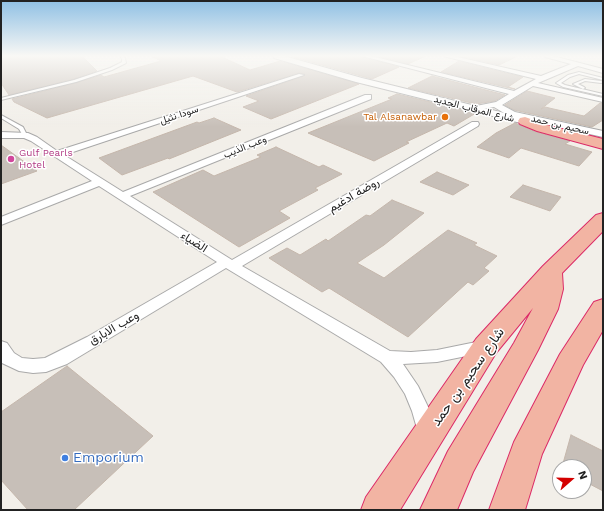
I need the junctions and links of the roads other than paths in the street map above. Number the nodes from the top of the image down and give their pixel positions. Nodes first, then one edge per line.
1 (78, 80) edge
2 (286, 80) edge
3 (358, 80) edge
4 (460, 80) edge
5 (539, 80) edge
6 (563, 80) edge
7 (603, 83) edge
8 (532, 84) junction
9 (593, 91) junction
10 (517, 94) junction
11 (601, 96) edge
12 (368, 97) dead end
13 (1, 99) edge
14 (496, 105) junction
15 (474, 109) junction
16 (1, 116) edge
17 (525, 121) junction
18 (475, 124) dead end
19 (603, 134) edge
20 (2, 135) edge
21 (25, 135) junction
22 (603, 139) edge
23 (603, 144) edge
24 (56, 154) junction
25 (100, 182) junction
26 (122, 196) junction
27 (603, 219) edge
28 (1, 221) edge
29 (229, 264) junction
30 (551, 271) junction
31 (603, 308) edge
32 (486, 346) junction
33 (3, 355) edge
34 (387, 357) junction
35 (428, 434) junction
36 (379, 510) edge
37 (438, 510) edge
38 (507, 510) edge

1 - 13 lane
2 - 24 street, سودا نثيل
3 - 15 street, شارع المرقاب الجديد
4 - 10 street
5 - 8 street
6 - 11 lane
7 - 9 lane
7 - 9 lane
8 - 10 street
8 - 11 street
9 - 11 lane
10 - 14 street
12 - 26 street, وعب الذيب
14 - 15 street
14 - 19 street, سحيم بن حمد
15 - 17 street, شارع المرقاب الجديد
16 - 21 lane
17 - 22 street, شارع المرقاب الجديد
17 - 23 highway
18 - 29 street, روضة ادغيم
20 - 21 street, الضياء
21 - 24 street, الضياء
24 - 25 street, الضياء
25 - 26 street, الضياء
25 - 28 street
26 - 29 street, الضياء
27 - 30 highway, شارع سحيم بن حمد
29 - 33 street, وعب الابارق
29 - 34 street, الضياء
30 - 32 highway, شارع سحيم بن حمد
30 - 37 highway
31 - 38 highway
32 - 34 street, الضياء
32 - 35 highway, شارع سحيم بن حمد
34 - 35 street, الضياء
35 - 36 highway, شارع سحيم بن حمد

